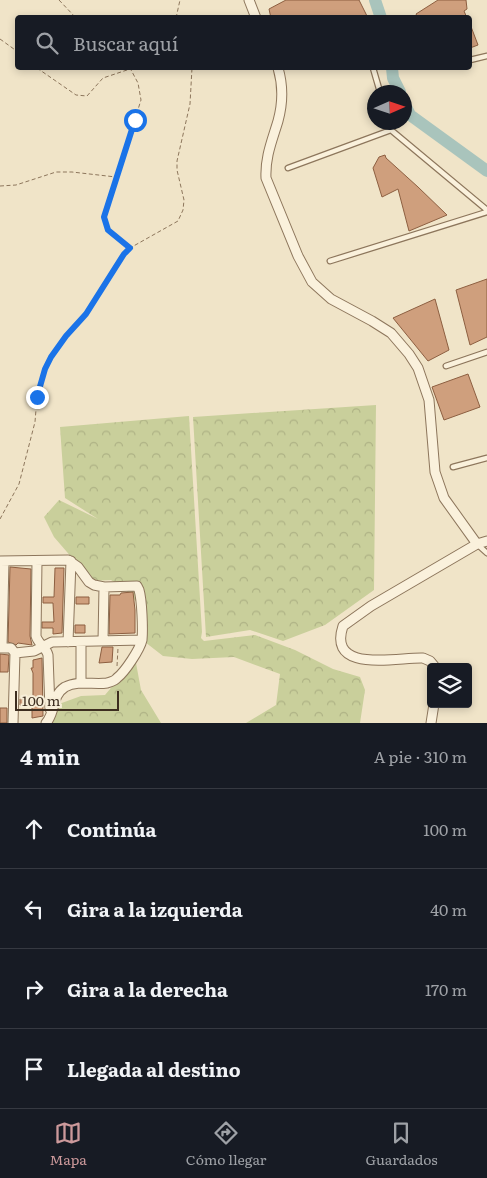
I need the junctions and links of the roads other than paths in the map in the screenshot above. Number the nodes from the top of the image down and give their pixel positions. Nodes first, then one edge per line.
1 (249, 0) edge
2 (255, 15) edge
3 (487, 56) edge
4 (472, 60) edge
5 (279, 70) edge
6 (373, 70) edge
7 (378, 85) edge
8 (391, 130) joint
9 (288, 168) dead end
10 (487, 211) edge
11 (330, 261) dead end
12 (487, 352) edge
13 (446, 366) dead end
14 (487, 458) edge
15 (453, 468) dead end
16 (487, 541) edge
17 (477, 544) junction
18 (487, 553) edge
19 (2, 561) edge
20 (37, 561) junction
21 (71, 561) junction
22 (104, 587) junction
23 (142, 640) junction
24 (102, 641) junction
25 (68, 642) junction
26 (81, 642) junction
27 (44, 646) junction
28 (7, 649) edge
29 (432, 663) edge
30 (81, 684) junction
31 (434, 708) edge
32 (52, 714) junction
33 (13, 723) edge
34 (46, 723) edge
35 (432, 723) edge

1 - 2 street
3 - 4 lane
5 - 17 street
6 - 7 lane
8 - 9 lane
8 - 10 lane
10 - 11 lane
12 - 13 lane
14 - 15 lane
16 - 17 street
17 - 18 lane
17 - 29 street
19 - 20 street
19 - 28 street
20 - 21 street
20 - 27 street
21 - 22 street
21 - 25 street
22 - 23 street
22 - 24 street
23 - 24 street
23 - 30 street
24 - 26 street
25 - 26 street
25 - 27 street
26 - 30 street
27 - 28 street
27 - 32 street
28 - 33 street
30 - 32 street
31 - 35 street
32 - 34 street

